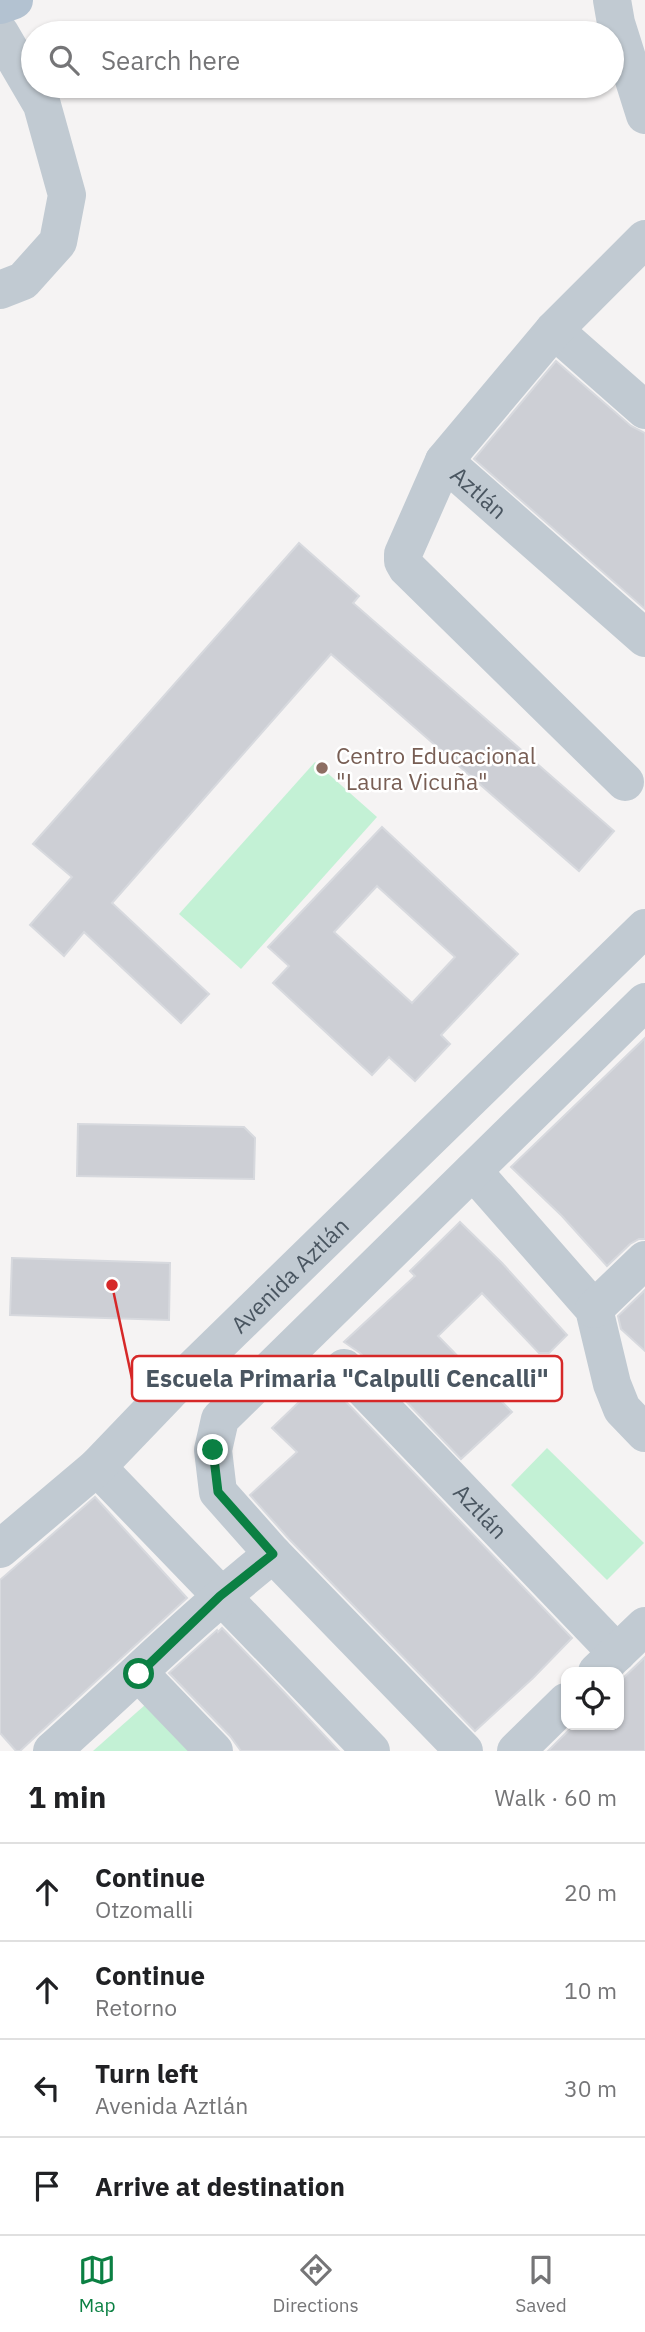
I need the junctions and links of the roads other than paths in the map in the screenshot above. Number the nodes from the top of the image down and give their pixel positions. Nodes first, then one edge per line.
1 (14, 0) edge
2 (612, 0) edge
3 (0, 5) edge
4 (623, 21) edge
5 (624, 23) edge
6 (0, 33) edge
7 (635, 45) edge
8 (21, 70) edge
9 (37, 98) edge
10 (645, 116) edge
11 (645, 239) edge
12 (0, 290) edge
13 (554, 330) junction
14 (645, 410) edge
15 (444, 461) junction
16 (645, 638) edge
17 (625, 782) dead end
18 (645, 928) edge
19 (645, 1002) edge
20 (472, 1171) junction
21 (645, 1260) edge
22 (594, 1309) junction
23 (229, 1333) junction
24 (344, 1368) dead end
25 (265, 1374) junction
26 (645, 1433) edge
27 (97, 1467) junction
28 (0, 1549) edge
29 (273, 1554) junction
30 (220, 1596) junction
31 (645, 1626) edge
32 (607, 1662) edge
33 (139, 1674) junction
34 (561, 1707) edge
35 (52, 1751) edge
36 (214, 1751) edge
37 (371, 1751) edge
38 (464, 1751) edge
39 (516, 1751) edge

1 - 3 main road
2 - 4 street
5 - 7 street
6 - 8 street
7 - 10 street
9 - 12 street
11 - 13 street, Aztlán
13 - 14 street
13 - 15 street, Aztlán
15 - 16 street, Aztlán
15 - 17 street
18 - 23 street, Avenida Aztlán
19 - 20 street
20 - 22 street
20 - 25 street
21 - 22 street
22 - 26 street
23 - 25 street
23 - 27 street, Avenida Aztlán
24 - 32 street, Aztlán
25 - 29 street
27 - 28 street, Avenida Aztlán
27 - 30 street
29 - 30 street
29 - 38 street
30 - 33 street
30 - 37 street
31 - 32 street, Aztlán
33 - 35 street
33 - 36 street
34 - 39 street

